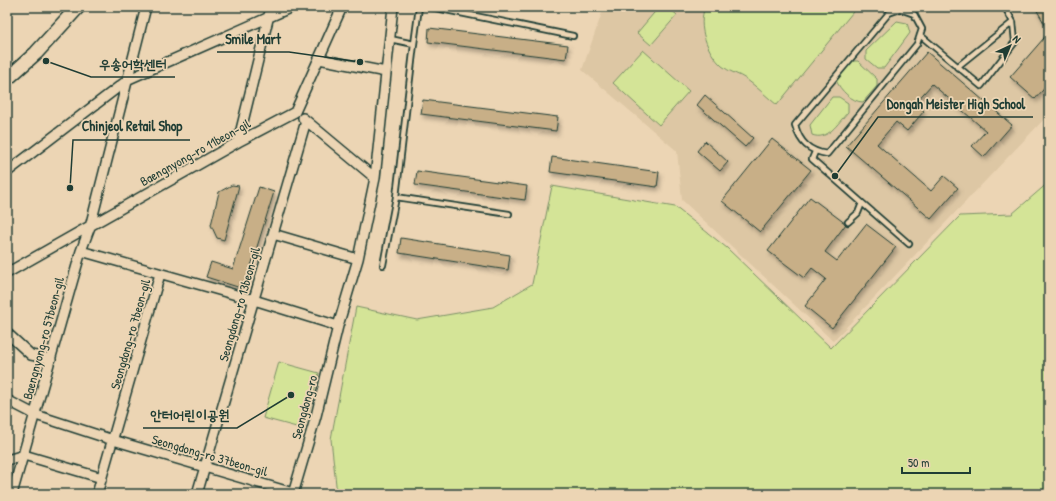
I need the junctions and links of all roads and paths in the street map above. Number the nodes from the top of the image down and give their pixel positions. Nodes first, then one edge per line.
1 (146, 7) edge
2 (270, 7) edge
3 (292, 7) edge
4 (342, 7) edge
5 (394, 7) edge
6 (419, 7) edge
7 (431, 7) edge
8 (1005, 7) edge
9 (73, 8) edge
10 (267, 19) junction
11 (1013, 22) junction
12 (920, 34) junction
13 (573, 36) dead end
14 (390, 39) junction
15 (414, 44) junction
16 (318, 59) junction
17 (957, 67) junction
18 (386, 72) junction
19 (7, 79) edge
20 (129, 79) junction
21 (295, 112) junction
22 (306, 121) junction
23 (238, 142) junction
24 (815, 152) junction
25 (7, 172) edge
26 (375, 178) junction
27 (396, 197) junction
28 (862, 203) junction
29 (509, 214) dead end
30 (848, 222) dead end
31 (90, 227) junction
32 (273, 234) junction
33 (909, 244) dead end
34 (81, 251) junction
35 (358, 259) junction
36 (384, 265) dead end
37 (7, 272) edge
38 (160, 274) junction
39 (254, 300) junction
40 (338, 326) junction
41 (7, 333) edge
42 (51, 359) junction
43 (7, 400) edge
44 (36, 415) junction
45 (113, 440) junction
46 (24, 455) junction
47 (7, 460) edge
48 (205, 466) junction
49 (102, 478) junction
50 (293, 493) edge
51 (12, 494) edge
52 (97, 494) edge
53 (197, 494) edge

1 - 20 street, Baengnyong-ro 57beon-gil
2 - 10 street
3 - 10 street
4 - 16 street
5 - 14 street, Seongdong-ro
6 - 15 lane
7 - 13 lane
8 - 11 lane
9 - 19 main road
10 - 20 street
10 - 23 street
11 - 17 lane
11 - 17 lane
12 - 17 lane
12 - 24 lane
12 - 24 lane
14 - 15 lane
14 - 18 street, Seongdong-ro
15 - 27 lane
16 - 18 street
16 - 21 street
18 - 26 street, Seongdong-ro
20 - 25 street
20 - 31 street, Baengnyong-ro 57beon-gil
21 - 22 street
21 - 23 street, Baengnyong-ro 11beon-gil
22 - 26 street
22 - 32 street, Seongdong-ro 13beon-gil
23 - 31 street, Baengnyong-ro 11beon-gil
24 - 28 lane
26 - 35 street, Seongdong-ro
27 - 29 lane
27 - 36 lane
28 - 30 lane
28 - 33 lane
31 - 34 street, Baengnyong-ro 57beon-gil
31 - 37 street, Baengnyong-ro 11beon-gil
32 - 35 street
32 - 39 street, Seongdong-ro 13beon-gil
34 - 38 street
34 - 42 street, Baengnyong-ro 57beon-gil
35 - 40 street, Seongdong-ro
38 - 39 street, Seongdong-ro 7beon-gil
38 - 45 street, Seongdong-ro 7beon-gil
39 - 40 street
39 - 48 street, Seongdong-ro 13beon-gil
40 - 50 street, Seongdong-ro
41 - 42 street
42 - 44 street, Baengnyong-ro 57beon-gil
43 - 44 street, Seongdong-ro 37beon-gil
44 - 45 street, Seongdong-ro 37beon-gil
44 - 46 street, Baengnyong-ro 57beon-gil
45 - 48 street, Seongdong-ro 37beon-gil
45 - 49 street, Seongdong-ro 7beon-gil
46 - 47 street
46 - 49 street
46 - 51 street, Baengnyong-ro 57beon-gil
48 - 50 street, Seongdong-ro 37beon-gil
48 - 53 street, Seongdong-ro 13beon-gil
49 - 52 street, Seongdong-ro 7beon-gil

